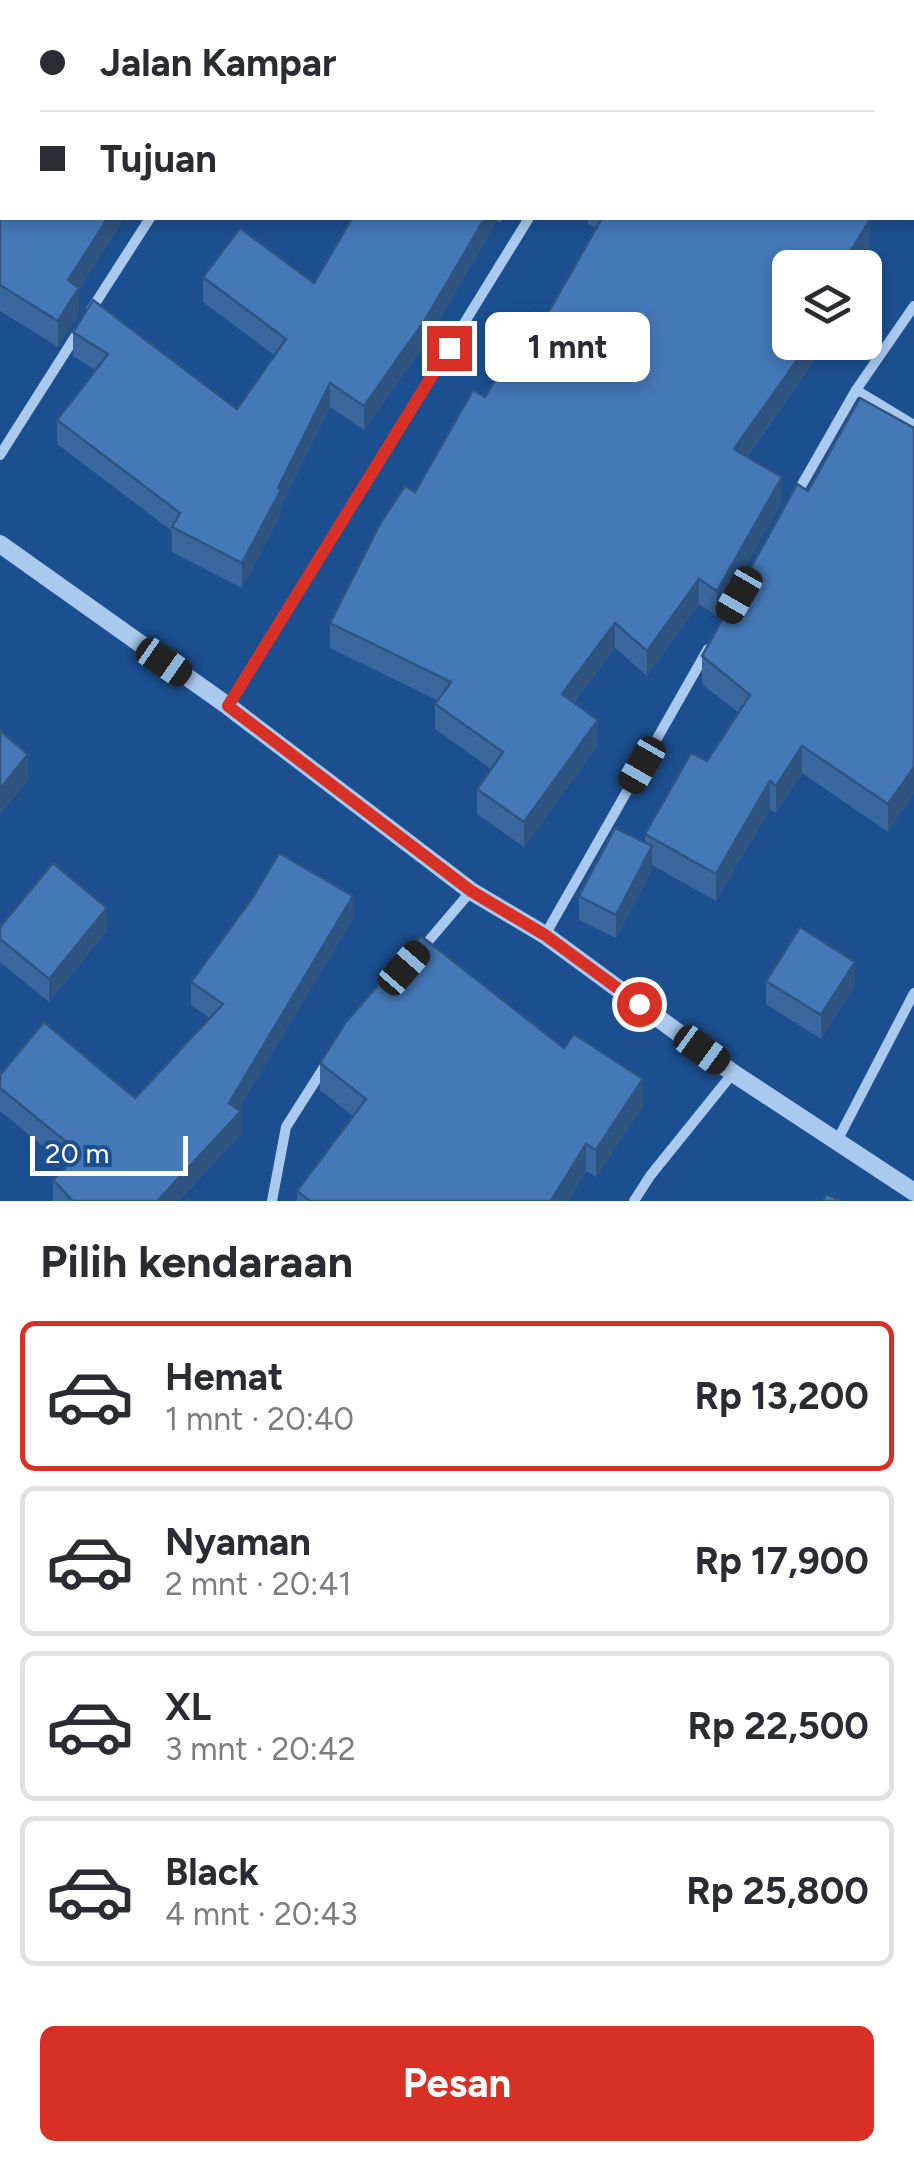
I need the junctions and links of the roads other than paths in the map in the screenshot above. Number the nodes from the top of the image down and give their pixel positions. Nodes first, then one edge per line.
1 (149, 220) edge
2 (528, 220) edge
3 (914, 306) edge
4 (856, 390) junction
5 (914, 425) edge
6 (0, 455) edge
7 (788, 510) edge
8 (0, 544) edge
9 (710, 646) edge
10 (228, 706) junction
11 (471, 891) junction
12 (545, 935) junction
13 (410, 961) edge
14 (914, 993) edge
15 (338, 1045) edge
16 (733, 1073) junction
17 (837, 1140) junction
18 (914, 1192) edge
19 (272, 1201) edge
20 (634, 1201) edge

1 - 6 street
2 - 10 street
3 - 4 street
4 - 5 street
4 - 7 street
8 - 10 street
9 - 12 street
10 - 11 street
11 - 12 street
11 - 13 street
12 - 16 street
14 - 17 street
15 - 19 street
16 - 17 street
16 - 20 street
17 - 18 street

